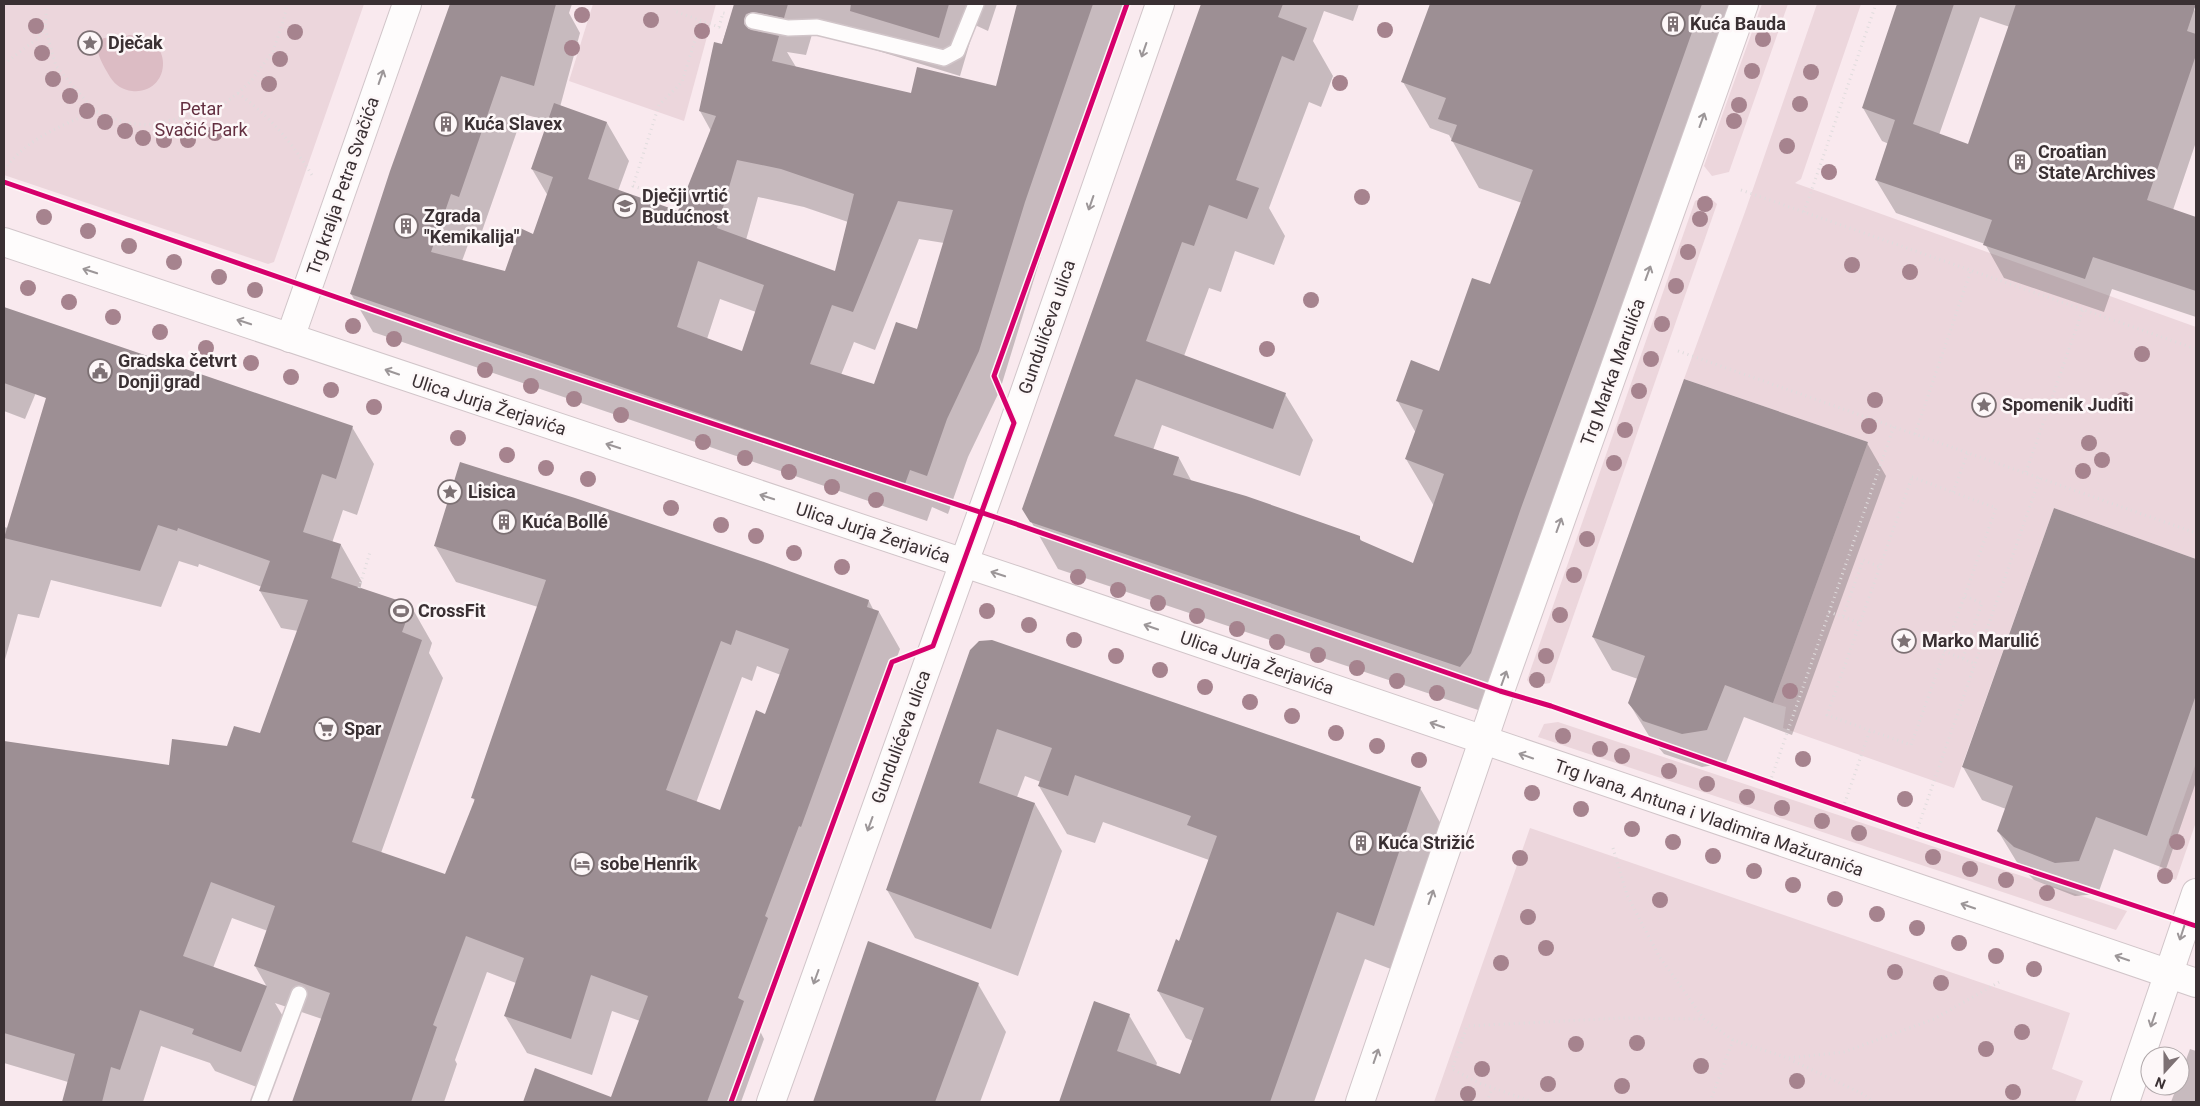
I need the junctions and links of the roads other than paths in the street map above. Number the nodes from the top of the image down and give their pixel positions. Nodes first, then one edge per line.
1 (407, 4) edge
2 (976, 4) edge
3 (1160, 4) edge
4 (1744, 4) edge
5 (753, 21) dead end
6 (4, 242) edge
7 (290, 338) junction
8 (963, 562) junction
9 (1483, 741) junction
10 (2196, 893) edge
11 (2168, 974) junction
12 (2196, 983) edge
13 (299, 994) dead end
14 (259, 1102) edge
15 (771, 1102) edge
16 (1360, 1102) edge
17 (2124, 1102) edge

7 -> 1 street, Trg kralja Petra Svačića
2 - 5 lane
3 -> 8 street, Gundulićeva ulica
9 -> 4 street, Trg Marka Marulića
7 -> 6 street
8 -> 7 street, Ulica Jurja Žerjavića
9 -> 8 street, Ulica Jurja Žerjavića
8 -> 15 street, Gundulićeva ulica
11 -> 9 street, Trg Ivana, Antuna i Vladimira Mažuranića
16 -> 9 street
10 -> 11 street
11 - 12 street, Trg Ivana, Antuna i Vladimira Mažuranića
11 -> 17 street
13 - 14 lane

